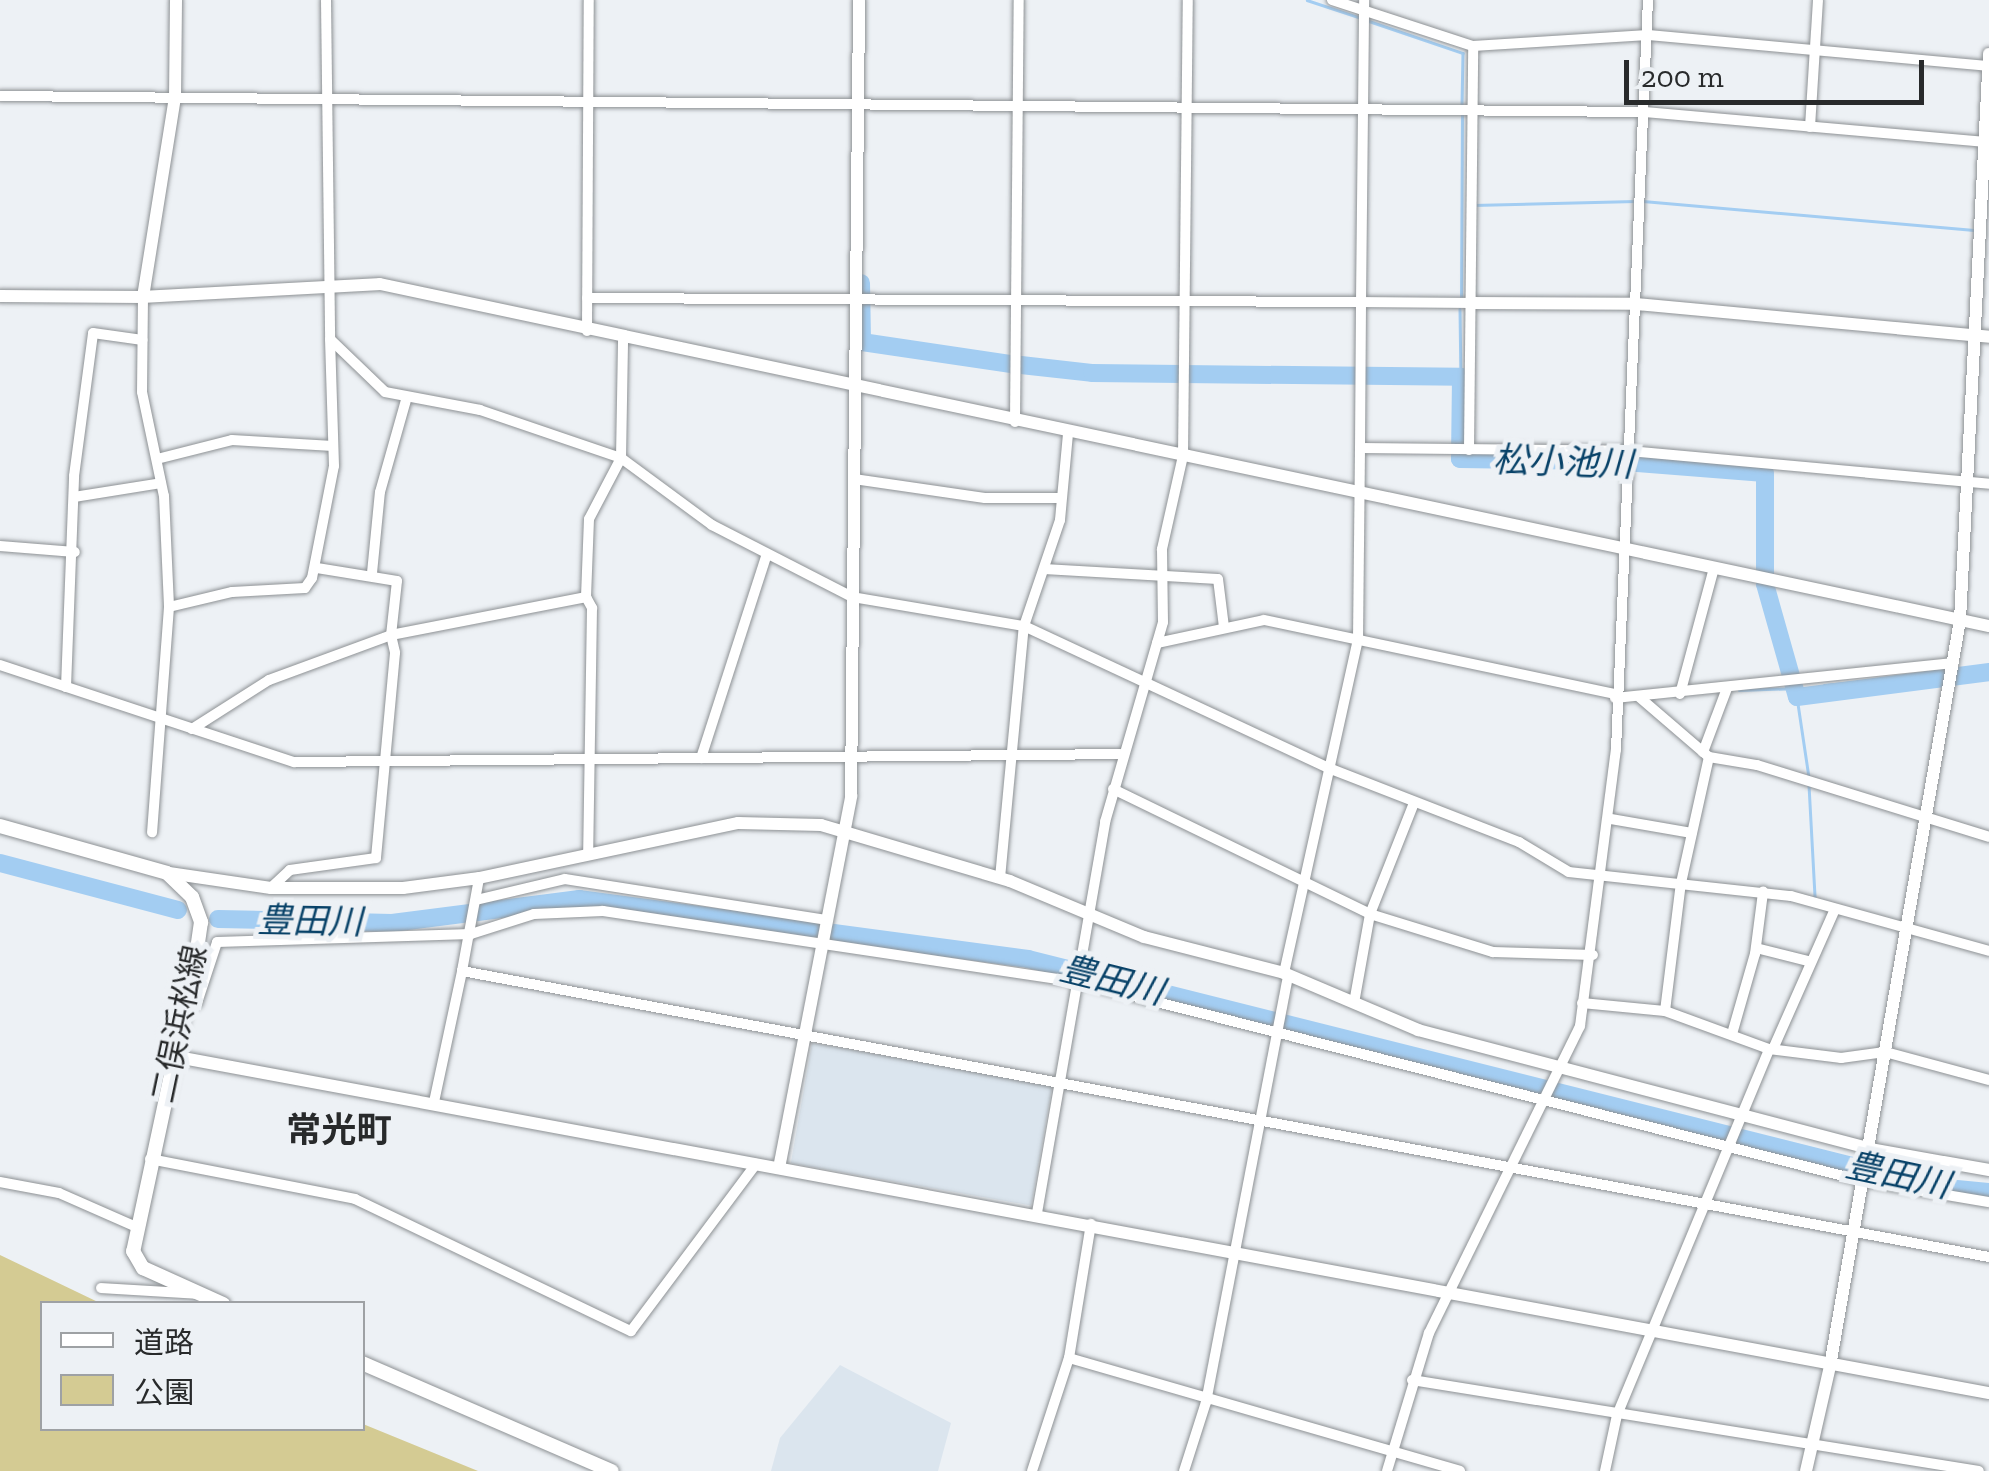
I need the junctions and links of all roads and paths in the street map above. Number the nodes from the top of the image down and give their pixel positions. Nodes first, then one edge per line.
1 (176, 0) edge
2 (326, 0) edge
3 (589, 0) edge
4 (858, 0) edge
5 (1020, 0) edge
6 (1188, 0) edge
7 (1332, 0) edge
8 (1648, 0) edge
9 (1818, 0) edge
10 (1364, 7) edge
11 (1648, 35) junction
12 (1473, 46) junction
13 (1816, 50) junction
14 (1989, 54) edge
15 (1988, 66) edge
16 (0, 96) edge
17 (175, 96) junction
18 (327, 100) junction
19 (589, 103) junction
20 (858, 105) junction
21 (1018, 105) junction
22 (1186, 106) junction
23 (1363, 108) junction
24 (1470, 110) junction
25 (1644, 112) junction
26 (1810, 127) junction
27 (1987, 142) edge
28 (328, 284) junction
29 (0, 296) edge
30 (143, 297) junction
31 (586, 298) junction
32 (856, 299) junction
33 (1016, 301) junction
34 (1184, 301) junction
35 (1361, 302) junction
36 (1469, 303) junction
37 (1636, 304) junction
38 (587, 332) junction
39 (1982, 336) edge
40 (330, 339) junction
41 (622, 339) junction
42 (143, 340) junction
43 (855, 388) junction
44 (406, 400) junction
45 (1015, 422) junction
46 (1068, 432) junction
47 (333, 446) junction
48 (1360, 448) junction
49 (1469, 450) junction
50 (1183, 456) junction
51 (622, 458) junction
52 (1628, 458) junction
53 (157, 459) junction
54 (854, 479) junction
55 (1968, 482) junction
56 (160, 483) junction
57 (1989, 484) edge
58 (1358, 493) junction
59 (74, 496) junction
60 (1062, 498) junction
61 (0, 546) edge
62 (1622, 549) junction
63 (75, 552) junction
64 (767, 554) junction
65 (317, 568) junction
66 (1714, 568) junction
67 (1044, 569) junction
68 (372, 573) junction
69 (1162, 578) junction
70 (586, 597) junction
71 (852, 597) junction
72 (169, 608) junction
73 (1960, 620) junction
74 (1024, 626) junction
75 (1989, 626) edge
76 (1224, 627) junction
77 (391, 635) junction
78 (1358, 640) junction
79 (1157, 644) junction
80 (1952, 664) junction
81 (0, 665) edge
82 (1145, 680) junction
83 (66, 687) junction
84 (1727, 688) junction
85 (1680, 694) junction
86 (1615, 696) junction
87 (1638, 696) junction
88 (159, 719) junction
89 (192, 730) junction
90 (1016, 753) junction
91 (852, 754) junction
92 (1120, 754) junction
93 (1706, 754) junction
94 (701, 758) junction
95 (586, 759) junction
96 (387, 762) junction
97 (1331, 769) junction
98 (1112, 788) junction
99 (1414, 803) junction
100 (1926, 818) junction
101 (1612, 819) junction
102 (0, 826) edge
103 (845, 829) junction
104 (152, 832) dead end
105 (1692, 833) junction
106 (1989, 837) edge
107 (588, 854) junction
108 (167, 873) junction
109 (1603, 875) junction
110 (479, 878) junction
111 (1000, 878) junction
112 (1680, 883) junction
113 (1303, 884) junction
114 (271, 888) junction
115 (1763, 892) junction
116 (476, 903) junction
117 (1835, 909) junction
118 (1370, 914) junction
119 (1090, 916) junction
120 (826, 922) junction
121 (1908, 926) junction
122 (472, 930) junction
123 (821, 943) junction
124 (1756, 948) junction
125 (1989, 951) edge
126 (1592, 955) junction
127 (1808, 961) junction
128 (462, 971) junction
129 (1286, 974) junction
130 (1078, 981) junction
131 (1582, 1003) junction
132 (1354, 1004) junction
133 (184, 1011) junction
134 (1666, 1012) junction
135 (1277, 1031) junction
136 (804, 1034) junction
137 (1732, 1034) junction
138 (1771, 1049) junction
139 (1885, 1052) junction
140 (172, 1056) junction
141 (1561, 1075) junction
142 (1989, 1080) edge
143 (1058, 1081) junction
144 (1549, 1098) junction
145 (434, 1102) junction
146 (1260, 1117) junction
147 (1738, 1120) junction
148 (1727, 1146) junction
149 (1868, 1154) junction
150 (150, 1159) junction
151 (756, 1164) junction
152 (1514, 1167) junction
153 (778, 1168) junction
154 (1989, 1170) edge
155 (1864, 1179) junction
156 (0, 1182) edge
157 (1704, 1202) junction
158 (1989, 1202) edge
159 (1036, 1213) junction
160 (1091, 1224) junction
161 (134, 1226) junction
162 (1854, 1232) junction
163 (1236, 1252) junction
164 (1989, 1256) edge
165 (101, 1288) dead end
166 (1452, 1293) junction
167 (201, 1294) junction
168 (216, 1301) edge
169 (1651, 1332) junction
170 (1069, 1358) junction
171 (365, 1364) edge
172 (1830, 1366) junction
173 (1412, 1380) junction
174 (1989, 1393) edge
175 (1207, 1396) junction
176 (1617, 1416) junction
177 (1812, 1445) junction
178 (1392, 1451) junction
179 (612, 1471) edge
180 (1032, 1471) edge
181 (1184, 1471) edge
182 (1386, 1471) edge
183 (1460, 1471) edge
184 (1605, 1471) edge
185 (1806, 1471) edge
186 (1980, 1471) edge

1 - 17 street
2 - 18 street
3 - 19 street
4 - 20 street
5 - 21 street
6 - 22 street
7 - 10 street
8 - 11 street
9 - 13 street
10 - 12 street
10 - 23 street
11 - 12 street
11 - 13 street
11 - 25 street
12 - 24 street
13 - 15 street
13 - 26 street
14 - 15 street
15 - 27 street
16 - 17 street
17 - 18 street
17 - 30 street
18 - 19 street
18 - 28 street
19 - 20 street
19 - 31 street
20 - 21 street
20 - 32 street
21 - 22 street
21 - 33 street
22 - 23 street
22 - 34 street
23 - 24 street
23 - 35 street
24 - 25 street
24 - 36 street
25 - 26 street
25 - 37 street
26 - 27 street
27 - 39 street
28 - 30 street
28 - 38 street
28 - 40 street
29 - 30 street
30 - 42 street
31 - 32 street
31 - 38 street
32 - 33 street
32 - 43 street
33 - 34 street
33 - 45 street
34 - 35 street
34 - 50 street
35 - 36 street
35 - 48 street
36 - 37 street
36 - 49 street
37 - 39 street
37 - 52 street
38 - 41 street
39 - 55 street
40 - 44 street
40 - 47 street
41 - 43 street
41 - 51 street
42 - 53 street
42 - 59 street
43 - 45 street
43 - 54 street
44 - 51 street
44 - 68 street
45 - 46 street
46 - 50 street
46 - 60 street
47 - 53 street
47 - 65 street
48 - 49 street
48 - 58 street
49 - 52 street
50 - 58 street
50 - 69 street
51 - 64 street
51 - 70 street
52 - 55 street
52 - 62 street
53 - 56 street
54 - 60 street
54 - 71 street
55 - 57 street
55 - 73 street
56 - 59 street
56 - 72 street
58 - 62 street
58 - 78 street
59 - 63 street
60 - 67 street
61 - 63 street
62 - 66 street
62 - 86 street
63 - 83 street
64 - 71 street
64 - 94 street
65 - 68 street
65 - 72 street
66 - 73 street
66 - 85 street
67 - 69 street
67 - 74 street
68 - 77 street
69 - 76 street
69 - 79 street
70 - 77 street
70 - 95 street
71 - 74 street
71 - 91 street
72 - 88 street
73 - 75 street
73 - 80 street
74 - 82 street
74 - 90 street
76 - 78 street
76 - 79 street
77 - 89 street
77 - 96 street
78 - 86 street
78 - 97 street
79 - 82 street
80 - 84 street
80 - 100 street
81 - 83 street
82 - 92 street
82 - 97 street
83 - 88 street
84 - 85 street
84 - 93 street
85 - 87 street
86 - 87 street
86 - 101 street
87 - 93 street
88 - 89 street
88 - 104 street
89 - 96 street
90 - 91 street
90 - 92 street
90 - 111 street
91 - 94 street
91 - 103 street
92 - 98 street
93 - 100 street
93 - 105 street
94 - 95 street
95 - 96 street
95 - 107 street
96 - 114 street
97 - 99 street
97 - 113 street
98 - 113 street
98 - 119 street
99 - 109 street
99 - 118 street
100 - 106 street
100 - 121 street
101 - 105 street
101 - 109 street
102 - 108 main road
103 - 107 street
103 - 111 street
103 - 120 street
105 - 112 street
107 - 110 street
108 - 114 street
108 - 133 main road, 二俣浜松線
109 - 112 street
109 - 126 street
110 - 114 street
110 - 116 street
111 - 119 street
112 - 115 street
112 - 134 street
113 - 118 street
113 - 129 street
115 - 117 street
115 - 124 street
116 - 120 street
116 - 122 street
117 - 121 street
117 - 127 street
118 - 126 street
118 - 132 street
119 - 129 street
119 - 130 street
120 - 123 street
121 - 125 street
121 - 139 street
122 - 123 street
122 - 128 street
122 - 133 street
123 - 130 street
123 - 136 street
124 - 127 street
124 - 137 street
126 - 131 street
127 - 138 street
128 - 136 street
128 - 145 street
129 - 132 street
129 - 135 street
130 - 135 street
130 - 143 street
131 - 134 street
131 - 141 street
132 - 141 street
133 - 140 main road, 二俣浜松線
134 - 137 street
135 - 144 street
135 - 146 street
136 - 143 street
136 - 153 street
137 - 138 street
138 - 139 street
138 - 147 street
139 - 142 street
139 - 149 street
140 - 145 street
140 - 150 main road, 二俣浜松線
141 - 144 street
141 - 147 street
143 - 146 street
143 - 159 street
144 - 148 street
144 - 152 street
145 - 151 street
146 - 152 street
146 - 163 street
147 - 148 street
147 - 149 street
148 - 155 street
148 - 157 street
149 - 154 street
149 - 155 street
150 - 151 street
150 - 161 main road, 二俣浜松線
151 - 153 street
152 - 157 street
152 - 166 street
153 - 159 street
155 - 158 street
155 - 162 street
156 - 161 street
157 - 162 street
157 - 169 street
159 - 160 street
160 - 163 street
160 - 170 street
161 - 167 main road
162 - 164 street
162 - 172 street
163 - 166 street
163 - 175 street
165 - 167 street
166 - 169 street
166 - 173 street
167 - 168 main road
169 - 172 street
169 - 176 street
170 - 175 street
170 - 180 street
171 - 179 main road
172 - 174 street
172 - 177 street
173 - 176 street
173 - 178 street
175 - 178 street
175 - 181 street
176 - 177 street
176 - 184 street
177 - 185 street
177 - 186 street
178 - 182 street
178 - 183 street

